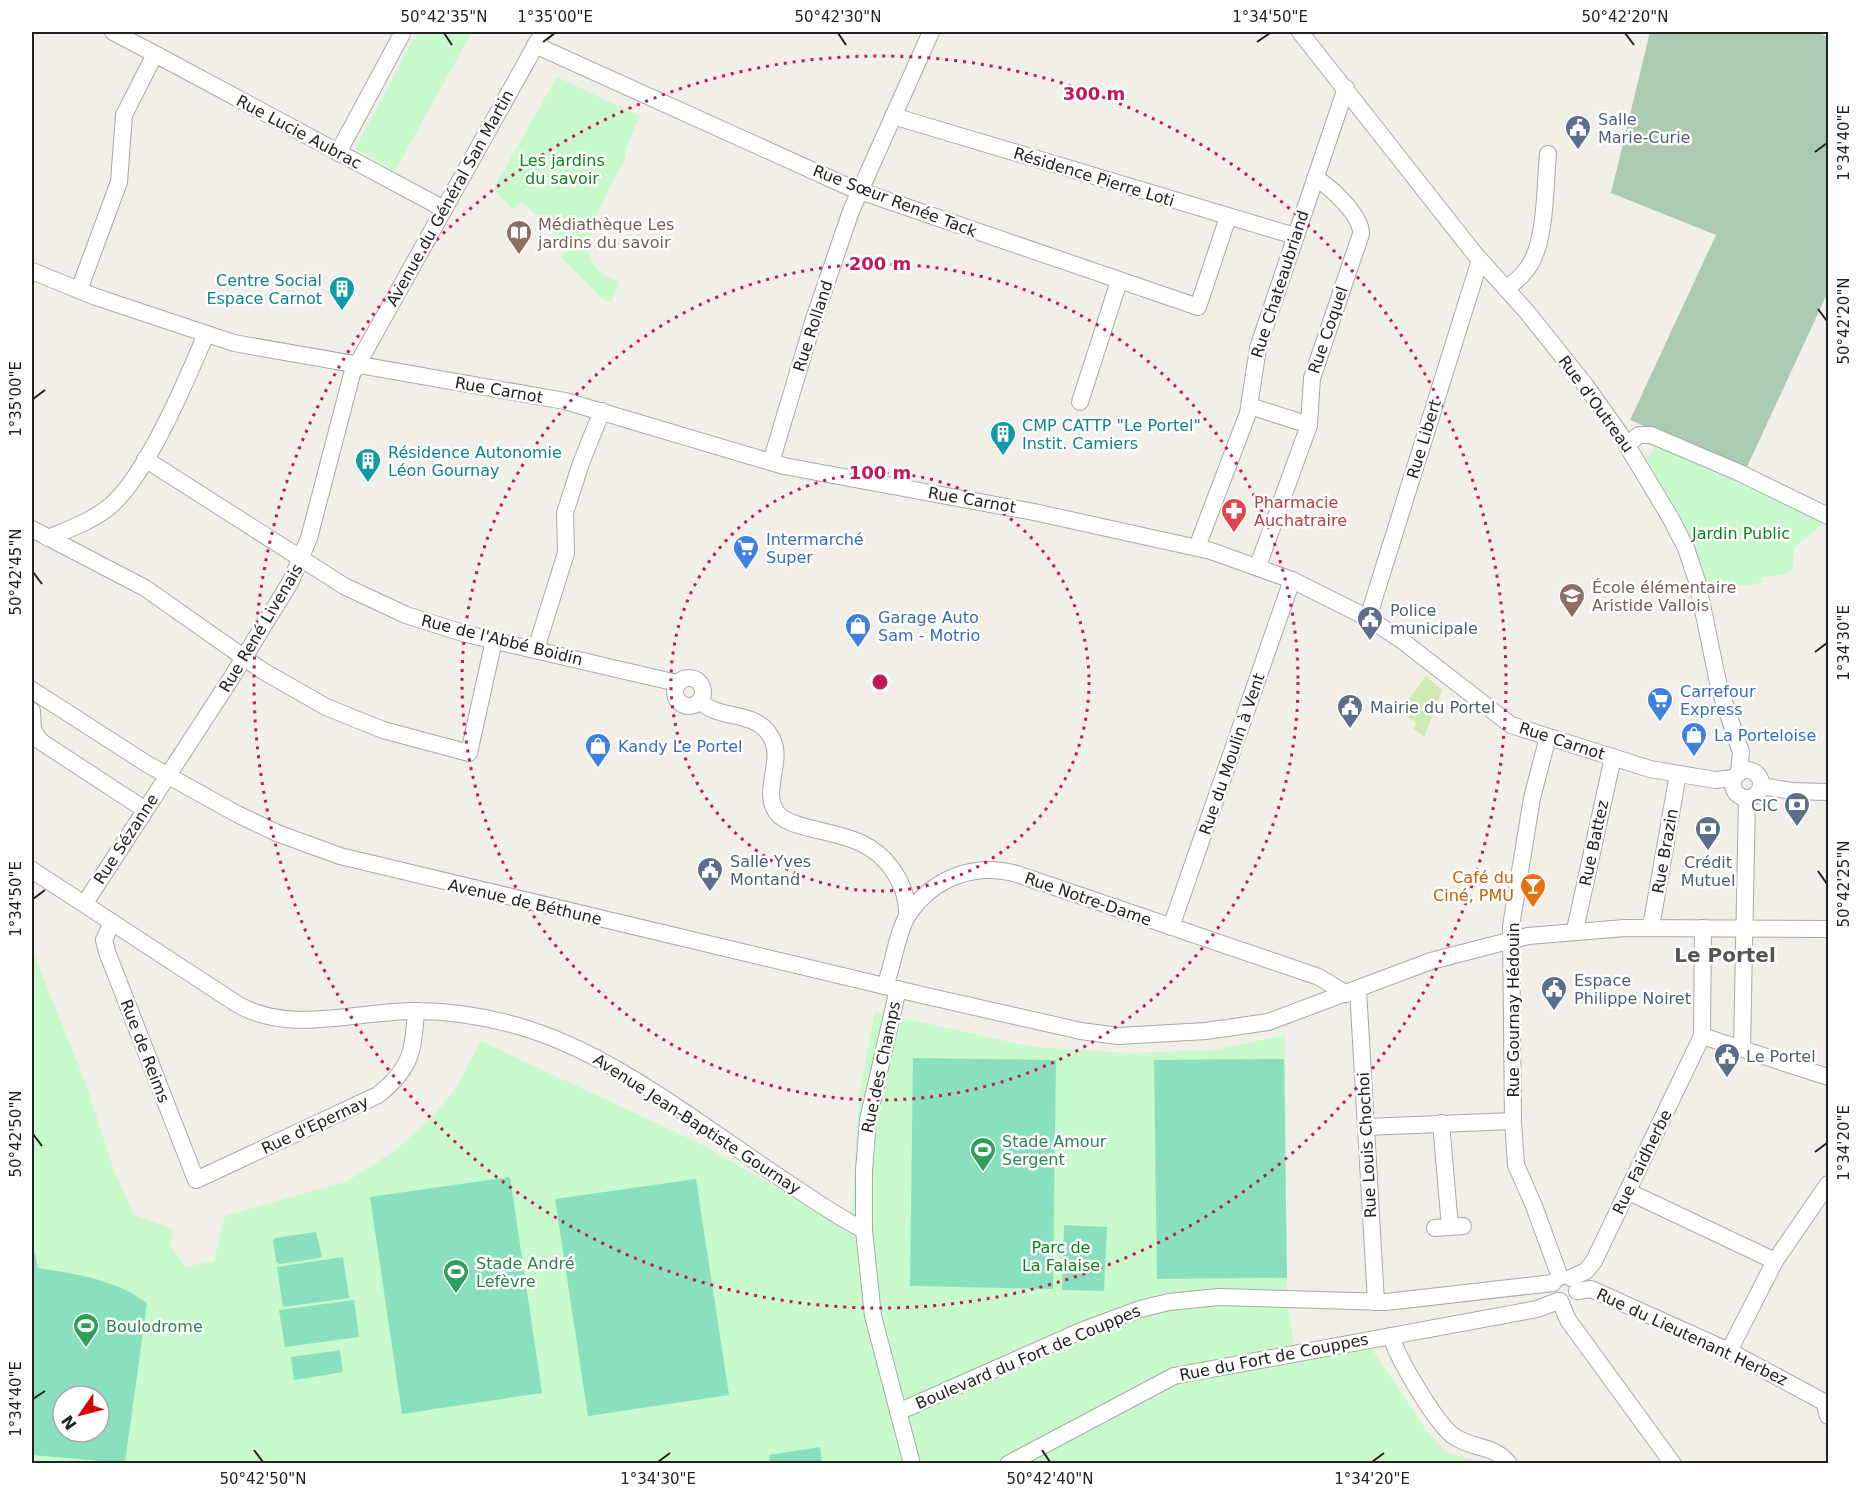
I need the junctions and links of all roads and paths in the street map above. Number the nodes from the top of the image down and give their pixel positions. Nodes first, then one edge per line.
1 (113, 32) edge
2 (403, 32) edge
3 (931, 32) edge
4 (1300, 32) edge
5 (1308, 32) edge
6 (135, 36) edge
7 (539, 38) edge
8 (1315, 50) junction
9 (155, 54) junction
10 (1346, 88) junction
11 (893, 116) junction
12 (338, 153) junction
13 (1548, 153) dead end
14 (1315, 178) junction
15 (860, 191) junction
16 (444, 209) junction
17 (1228, 217) junction
18 (1295, 236) junction
19 (1480, 260) junction
20 (32, 271) edge
21 (1119, 281) junction
22 (1506, 289) junction
23 (79, 290) junction
24 (206, 334) junction
25 (357, 365) junction
26 (1080, 402) dead end
27 (1250, 406) junction
28 (602, 411) junction
29 (1309, 424) junction
30 (1627, 445) junction
31 (145, 459) junction
32 (771, 462) junction
33 (1828, 516) edge
34 (32, 529) edge
35 (48, 538) junction
36 (1197, 547) junction
37 (302, 559) junction
38 (1258, 566) junction
39 (1292, 580) junction
40 (1368, 618) junction
41 (494, 640) junction
42 (536, 649) junction
43 (244, 658) junction
44 (32, 690) edge
45 (56, 704) junction
46 (32, 717) edge
47 (1548, 737) junction
48 (1613, 757) junction
49 (167, 774) junction
50 (1678, 774) junction
51 (1736, 775) junction
52 (1761, 786) junction
53 (1828, 792) edge
54 (1747, 798) junction
55 (144, 809) junction
56 (32, 870) edge
57 (85, 903) junction
58 (908, 916) junction
59 (112, 922) junction
60 (1171, 927) junction
61 (1651, 927) junction
62 (1703, 928) junction
63 (1744, 928) junction
64 (1828, 929) edge
65 (1575, 930) junction
66 (1512, 939) junction
67 (891, 988) junction
68 (1352, 991) junction
69 (416, 1011) junction
70 (1701, 1036) junction
71 (1742, 1049) junction
72 (1828, 1077) edge
73 (1513, 1121) junction
74 (1441, 1123) junction
75 (1366, 1127) junction
76 (196, 1180) joint
77 (1828, 1184) edge
78 (1627, 1191) junction
79 (1449, 1227) dead end
80 (864, 1230) junction
81 (1775, 1261) junction
82 (1565, 1282) junction
83 (1559, 1301) junction
84 (1376, 1302) junction
85 (1390, 1336) junction
86 (1729, 1351) junction
87 (1827, 1406) edge
88 (898, 1412) junction
89 (912, 1464) edge
90 (1008, 1464) edge
91 (1509, 1464) edge
92 (1673, 1464) edge

1 - 6 street, Rue Lucie Aubrac
2 - 12 street
3 - 11 street, Rue Rolland
4 - 8 street, Rue d'Outreau
5 - 8 street
6 - 9 street, Rue Lucie Aubrac
7 - 15 street, Rue Sœur Renée Tack
7 - 16 street, Avenue du Général San Martin
8 - 10 street, Rue d'Outreau
9 - 12 street, Rue Lucie Aubrac
9 - 23 street
10 - 14 street, Rue Chateaubriand
10 - 19 street, Rue d'Outreau
11 - 15 street, Rue Rolland
11 - 17 street, Résidence Pierre Loti
12 - 16 street, Rue Lucie Aubrac
13 - 22 street
14 - 18 street, Rue Chateaubriand
14 - 29 street, Rue Coquel
15 - 21 street, Rue Sœur Renée Tack
15 - 32 street, Rue Rolland
16 - 25 street, Avenue du Général San Martin
17 - 18 street, Résidence Pierre Loti
17 - 21 street, Rue Sœur Renée Tack
18 - 27 street, Rue Chateaubriand
19 - 22 street, Rue d'Outreau
19 - 40 street, Rue Libert
20 - 23 street, Rue Carnot
21 - 26 street
22 - 30 street, Rue d'Outreau
23 - 24 street, Rue Carnot
24 - 25 street, Rue Carnot
24 - 31 street
25 - 28 street, Rue Carnot
25 - 37 street, Rue René Livenais
27 - 29 street
27 - 36 street, Rue Chateaubriand
28 - 32 street, Rue Carnot
28 - 42 street
29 - 38 street, Rue Coquel
30 - 33 street
30 - 51 street, Rue d'Outreau
31 - 35 street
31 - 37 street, Rue de l'Abbé Boidin
32 - 36 street, Rue Carnot
34 - 35 street
35 - 43 street
36 - 38 street, Rue Carnot
37 - 41 street, Rue de l'Abbé Boidin
37 - 43 street, Rue René Livenais
38 - 39 street, Rue Carnot
39 - 40 street, Rue Carnot
39 - 60 street, Rue du Moulin à Vent
40 - 47 street, Rue Carnot
41 - 42 street, Rue de l'Abbé Boidin
41 - 43 street
42 - 58 street, Rue de l'Abbé Boidin
43 - 49 street, Rue René Livenais
44 - 45 street, Avenue de Béthune
45 - 46 street
45 - 49 street, Avenue de Béthune
46 - 55 street
47 - 48 street, Rue Carnot
47 - 66 street, Rue Gournay Hédouin
48 - 50 street, Rue Carnot
48 - 65 street, Rue Battez
49 - 55 street, Rue Sézanne
49 - 67 street, Avenue de Béthune
50 - 51 street, Rue Carnot
50 - 61 street, Rue Brazin
51 - 52 street
51 - 54 street
52 - 53 street
52 - 54 street
54 - 63 street
55 - 57 street, Rue Sézanne
56 - 57 street, Avenue Jean-Baptiste Gournay
57 - 59 street, Avenue Jean-Baptiste Gournay
58 - 60 street, Rue Notre-Dame
58 - 67 street, Rue Notre-Dame
59 - 69 street, Avenue Jean-Baptiste Gournay
59 - 76 street, Rue de Reims
60 - 68 street, Rue Notre-Dame
61 - 62 street, Avenue de Béthune
61 - 65 street, Avenue de Béthune
62 - 63 street, Avenue de Béthune
62 - 70 street
63 - 64 street, Avenue de Béthune
63 - 71 street
65 - 66 street, Avenue de Béthune
66 - 68 street, Avenue de Béthune
66 - 73 street, Rue Gournay Hédouin
67 - 68 street, Avenue de Béthune
67 - 80 street, Rue des Champs
68 - 75 street, Rue Louis Chochoi
69 - 76 street, Rue d'Epernay
69 - 80 street, Avenue Jean-Baptiste Gournay
70 - 71 street
70 - 78 street, Rue Faidherbe
71 - 72 street
73 - 74 street
73 - 82 street, Rue Gournay Hédouin
74 - 75 street
74 - 79 street
75 - 84 street, Rue Louis Chochoi
77 - 81 street
78 - 81 street
78 - 82 street, Rue Faidherbe
80 - 88 street, Rue des Champs
81 - 86 street
82 - 83 street, Rue Gournay Hédouin
82 - 84 street, Boulevard du Fort de Couppes
82 - 86 street, Rue du Lieutenant Herbez
83 - 85 street, Rue du Fort de Couppes
83 - 92 street, Rue Gournay Hédouin
84 - 88 street, Boulevard du Fort de Couppes
85 - 90 street, Rue du Fort de Couppes
85 - 91 street
86 - 87 street, Rue du Lieutenant Herbez
88 - 89 street, Rue des Champs

